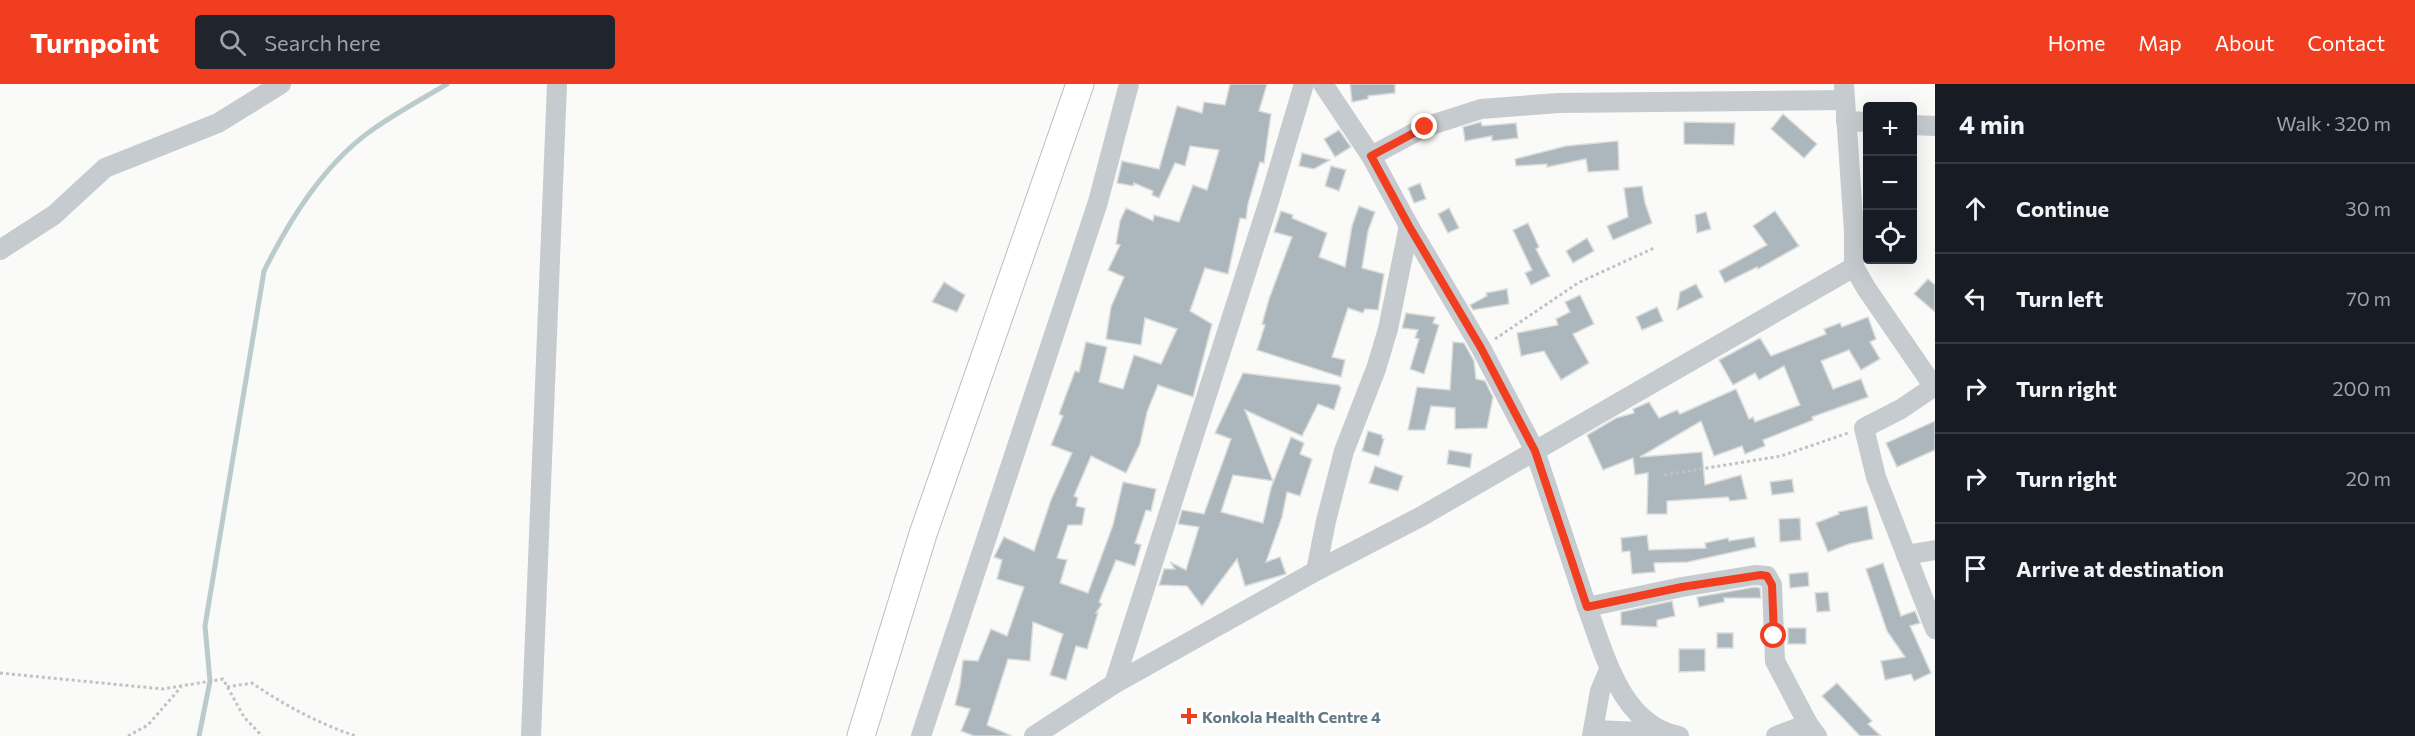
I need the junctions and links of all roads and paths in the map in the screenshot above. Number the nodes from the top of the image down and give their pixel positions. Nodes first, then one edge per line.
1 (281, 84) edge
2 (557, 84) edge
3 (1080, 84) edge
4 (1129, 84) edge
5 (1304, 84) edge
6 (1323, 84) edge
7 (1844, 92) edge
8 (1846, 121) junction
9 (1863, 122) edge
10 (1917, 125) edge
11 (1935, 126) edge
12 (1371, 156) junction
13 (1409, 226) junction
14 (1654, 248) dead end
15 (0, 250) edge
16 (1854, 267) junction
17 (1481, 348) junction
18 (1934, 387) edge
19 (1864, 428) junction
20 (1535, 451) junction
21 (1664, 475) dead end
22 (1935, 550) edge
23 (1906, 555) junction
24 (1316, 571) junction
25 (1587, 607) junction
26 (1935, 629) edge
27 (1609, 670) junction
28 (0, 673) edge
29 (1114, 684) junction
30 (182, 686) junction
31 (227, 687) junction
32 (1813, 730) edge
33 (1593, 733) edge
34 (1672, 735) edge
35 (128, 736) edge
36 (262, 736) edge
37 (356, 736) edge
38 (531, 736) edge
39 (861, 736) edge
40 (921, 736) edge
41 (1034, 736) edge
42 (1776, 736) edge

1 - 15 street
2 - 38 street
3 - 39 street
4 - 40 street
5 - 29 street
6 - 12 street
7 - 8 street
7 - 12 street
8 - 9 street
8 - 16 street
10 - 11 street
12 - 13 street
13 - 17 street
13 - 24 street
14 - 17 path
16 - 18 street
16 - 20 street
17 - 20 street
18 - 19 street
19 - 21 path
19 - 23 street
20 - 24 street
20 - 25 street
22 - 23 street
23 - 26 street
24 - 29 street
25 - 27 street
25 - 32 street
27 - 33 street
27 - 34 street
28 - 30 path
29 - 41 street
30 - 31 path
30 - 35 path
31 - 36 path
31 - 37 path
32 - 42 street
33 - 34 street

